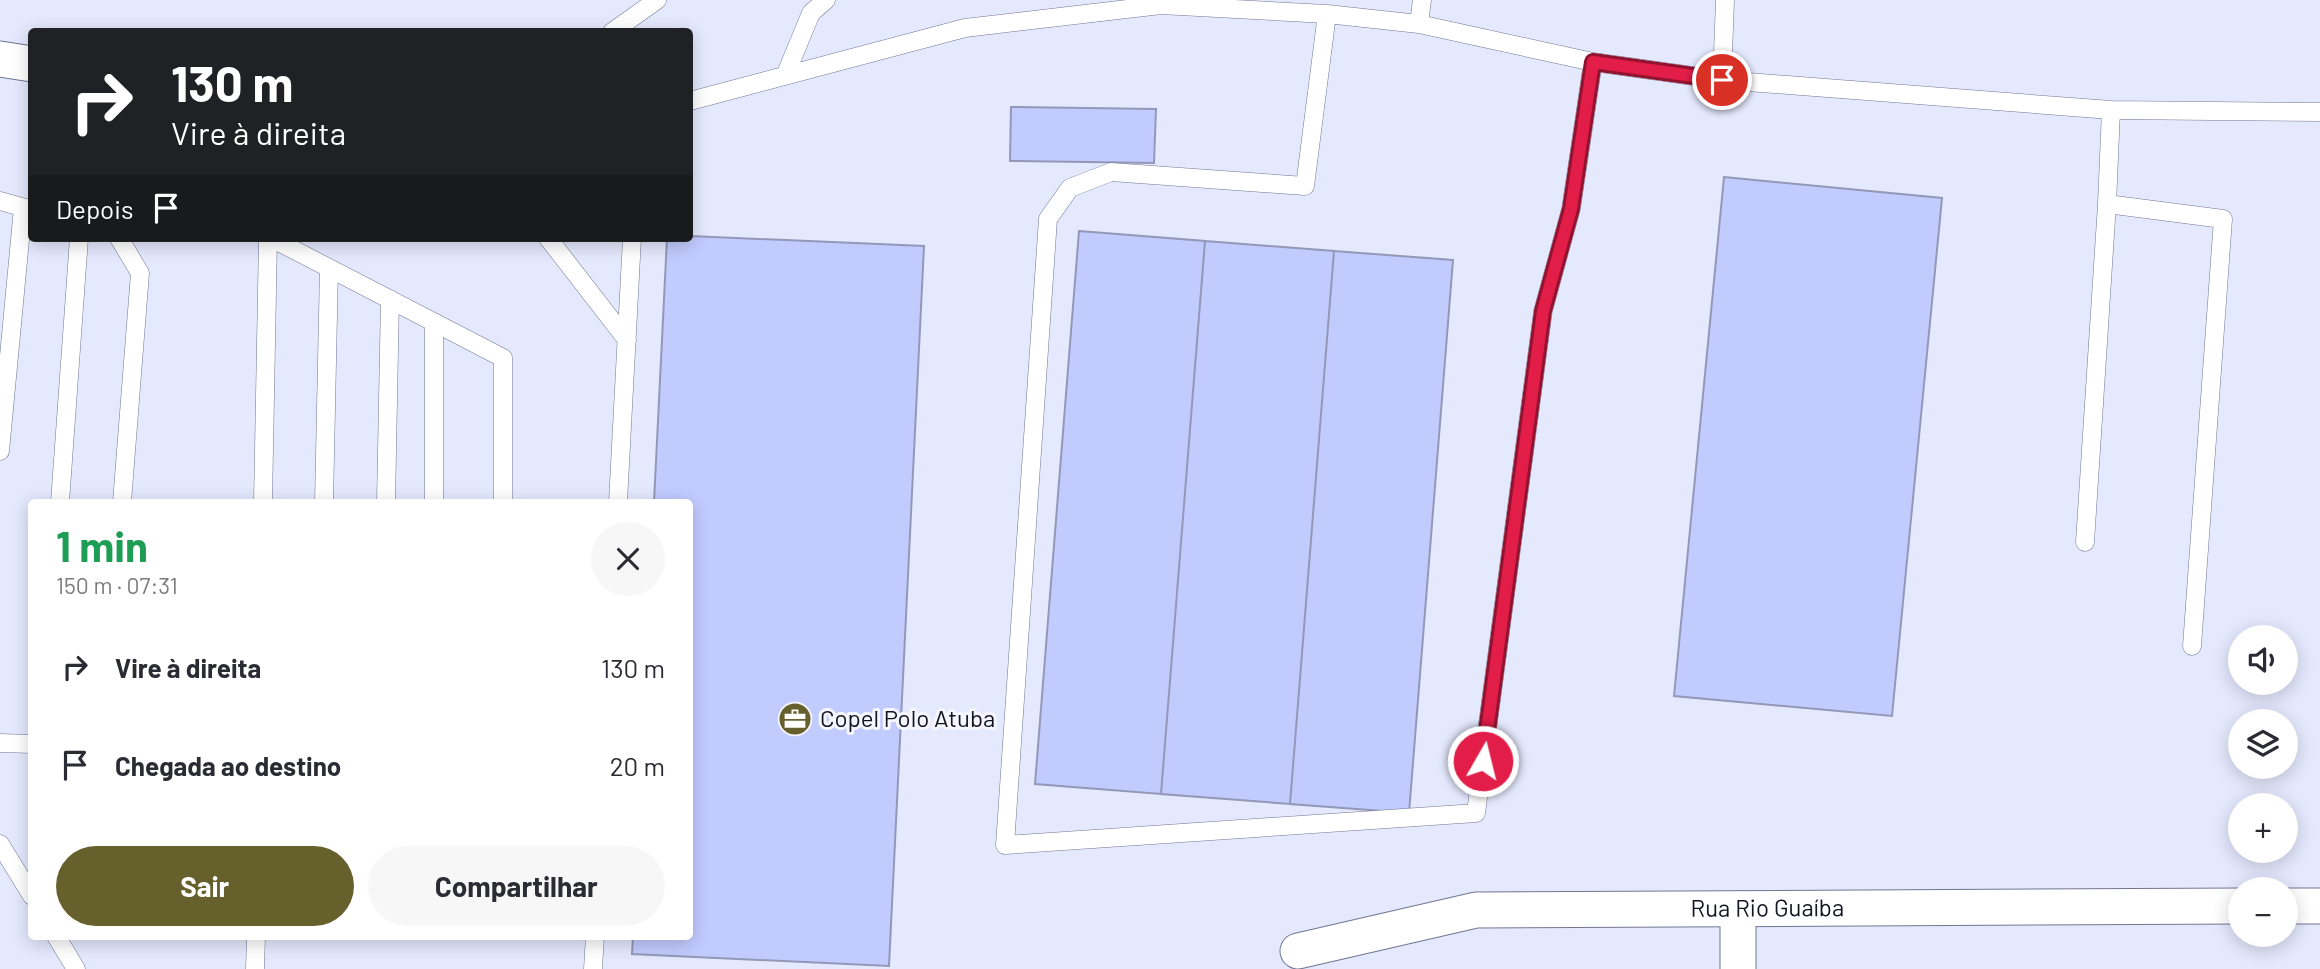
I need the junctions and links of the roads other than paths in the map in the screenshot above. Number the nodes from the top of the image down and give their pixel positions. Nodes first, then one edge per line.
1 (826, 0) edge
2 (1422, 0) edge
3 (1725, 0) edge
4 (653, 2) edge
5 (1327, 14) junction
6 (1419, 24) junction
7 (617, 28) edge
8 (0, 59) edge
9 (1593, 62) junction
10 (28, 63) edge
11 (785, 76) junction
12 (1722, 80) junction
13 (693, 100) edge
14 (2111, 110) junction
15 (2320, 112) edge
16 (0, 201) edge
17 (2107, 204) junction
18 (27, 209) edge
19 (79, 242) edge
20 (121, 242) edge
21 (269, 242) edge
22 (277, 242) edge
23 (551, 242) edge
24 (632, 242) edge
25 (329, 268) junction
26 (390, 299) junction
27 (434, 322) junction
28 (627, 340) junction
29 (0, 451) edge
30 (60, 499) edge
31 (122, 499) edge
32 (263, 499) edge
33 (324, 499) edge
34 (386, 499) edge
35 (434, 499) edge
36 (503, 499) edge
37 (618, 499) edge
38 (2085, 542) dead end
39 (2192, 646) dead end
40 (0, 743) edge
41 (28, 744) edge
42 (0, 844) edge
43 (28, 890) edge
44 (2228, 906) edge
45 (2298, 906) edge
46 (2320, 906) edge
47 (1738, 909) junction
48 (58, 940) edge
49 (256, 940) edge
50 (595, 940) edge
51 (1298, 951) dead end
52 (76, 969) edge
53 (255, 969) edge
54 (593, 969) edge
55 (1738, 969) edge

1 - 11 lane
2 - 6 lane
3 - 12 lane
4 - 7 lane
5 - 6 lane
5 - 9 lane
5 - 11 lane
6 - 9 lane
8 - 10 street
9 - 12 lane
11 - 13 lane
12 - 14 lane
14 - 15 lane
14 - 17 lane
16 - 18 lane
17 - 38 lane
17 - 39 lane
18 - 29 lane
19 - 30 lane
20 - 31 lane
21 - 32 lane
22 - 25 lane
23 - 28 lane
24 - 28 lane
25 - 26 lane
25 - 33 lane
26 - 27 lane
26 - 34 lane
27 - 35 lane
27 - 36 lane
28 - 37 lane
40 - 41 lane
42 - 43 lane
44 - 47 street, Rua Rio Guaíba
45 - 46 street
47 - 51 street, Rua Rio Guaíba
47 - 55 street
48 - 52 lane
49 - 53 lane
50 - 54 lane

